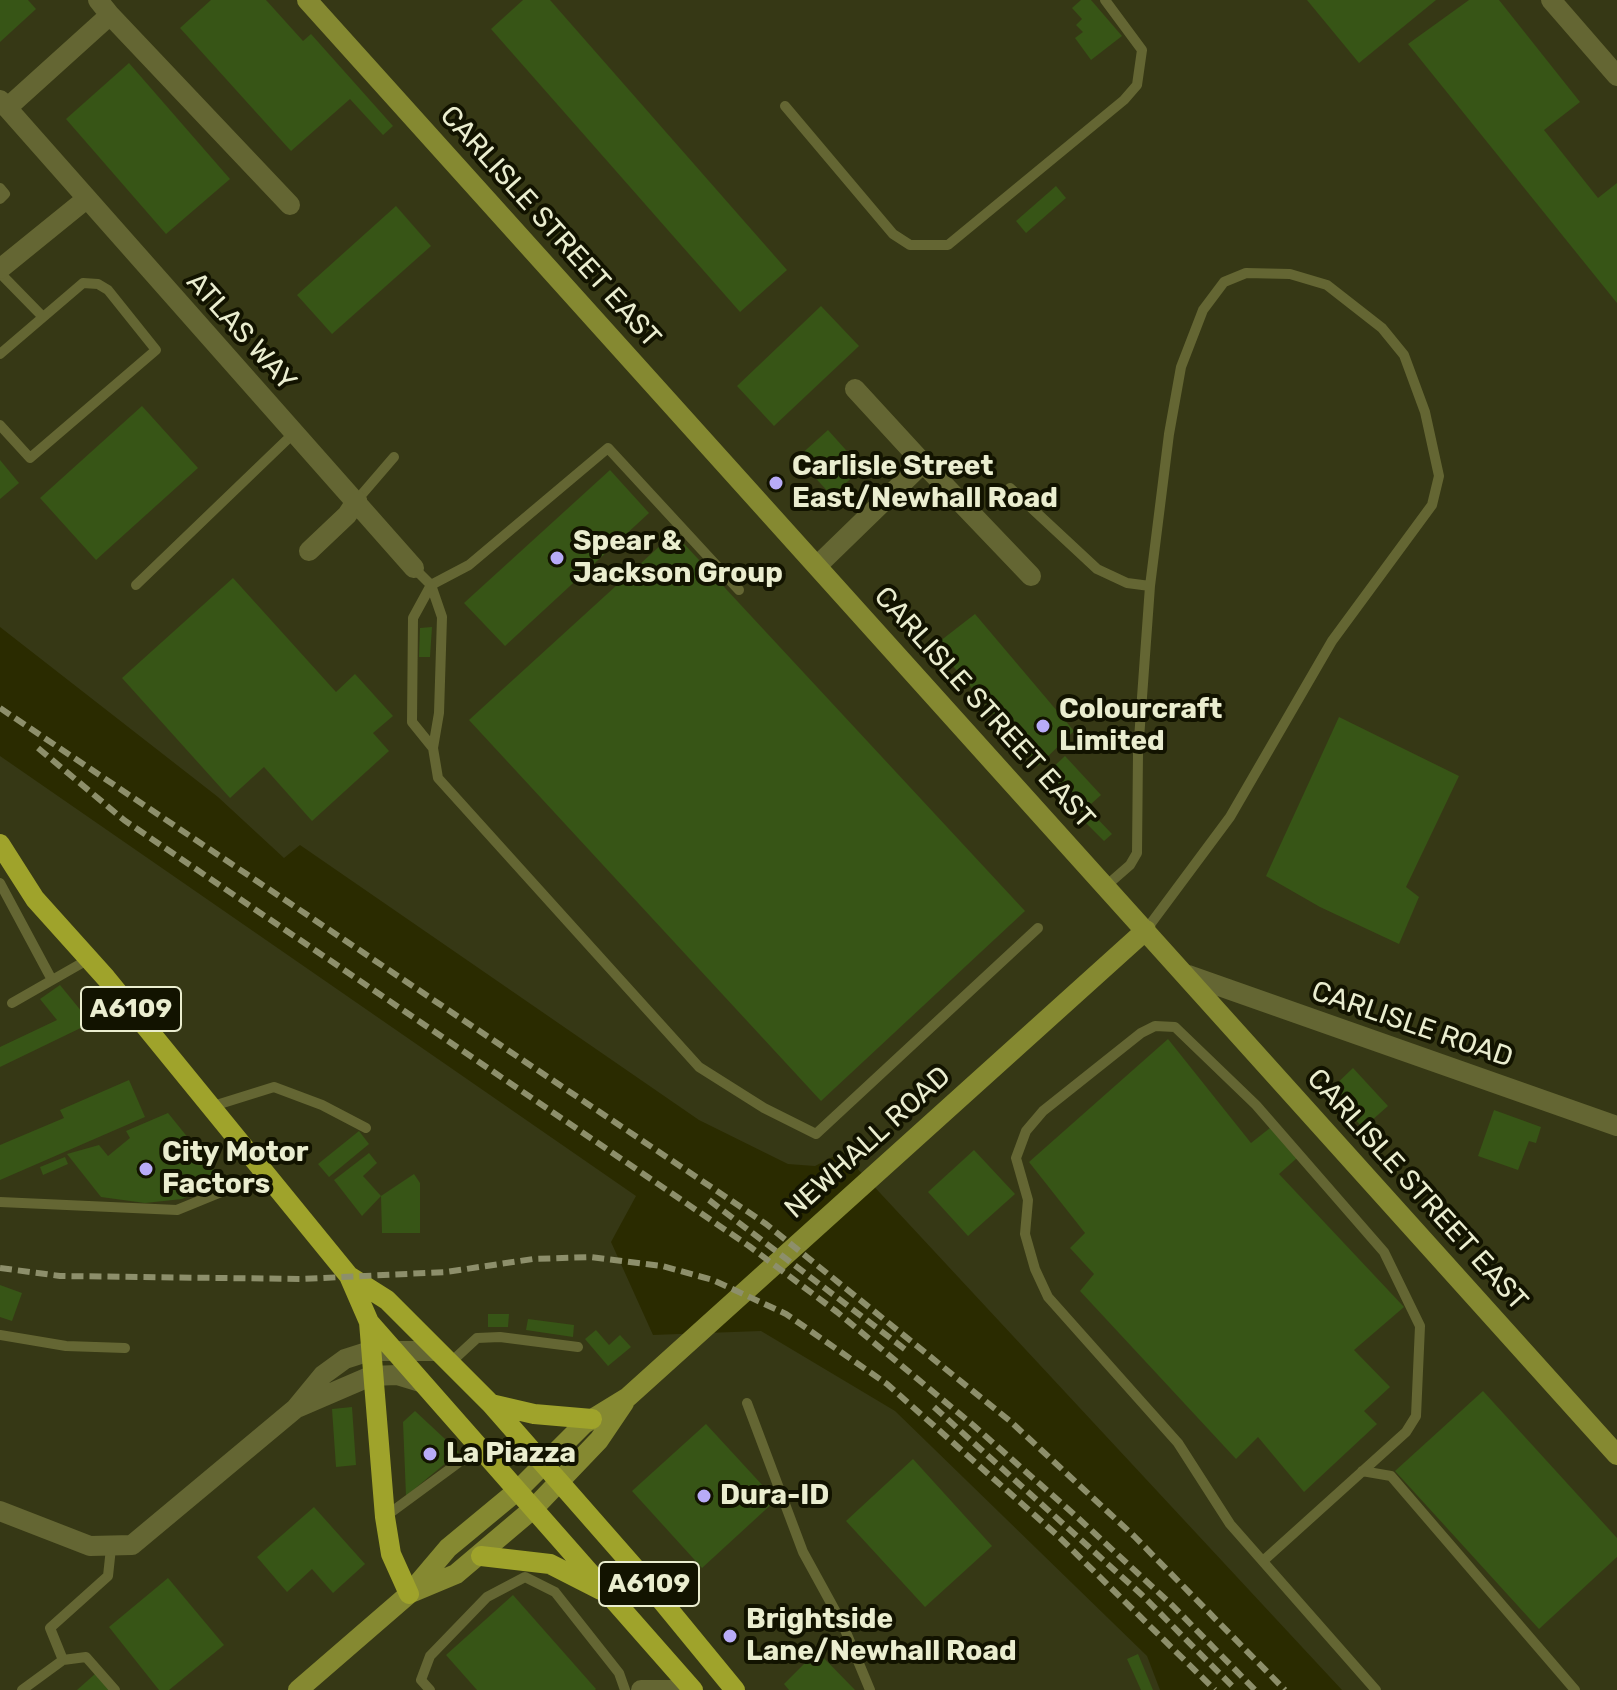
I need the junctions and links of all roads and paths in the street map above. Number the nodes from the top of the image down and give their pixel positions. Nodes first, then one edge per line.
1 (307, 0) edge
2 (1105, 0) edge
3 (1551, 0) edge
4 (104, 7) edge
5 (1617, 76) edge
6 (4, 104) edge
7 (785, 106) dead end
8 (0, 188) edge
9 (0, 199) edge
10 (85, 200) junction
11 (290, 205) dead end
12 (0, 271) edge
13 (43, 317) junction
14 (0, 354) edge
15 (855, 389) dead end
16 (0, 425) edge
17 (294, 433) junction
18 (394, 457) dead end
19 (923, 463) junction
20 (1010, 488) dead end
21 (357, 500) junction
22 (309, 551) dead end
23 (818, 565) junction
24 (414, 568) joint
25 (1031, 576) dead end
26 (136, 585) dead end
27 (431, 585) junction
28 (1150, 586) junction
29 (739, 590) dead end
30 (433, 748) junction
31 (0, 844) edge
32 (0, 883) edge
33 (1106, 886) junction
34 (1038, 928) dead end
35 (1146, 930) junction
36 (89, 959) junction
37 (1188, 975) junction
38 (52, 980) junction
39 (12, 1003) dead end
40 (210, 1107) junction
41 (1617, 1126) edge
42 (366, 1128) dead end
43 (265, 1174) junction
44 (0, 1202) edge
45 (349, 1276) junction
46 (369, 1322) junction
47 (0, 1335) edge
48 (578, 1347) dead end
49 (125, 1348) dead end
50 (370, 1351) junction
51 (394, 1351) junction
52 (444, 1357) junction
53 (371, 1376) junction
54 (420, 1382) junction
55 (628, 1397) junction
56 (747, 1403) dead end
57 (491, 1404) junction
58 (295, 1409) junction
59 (592, 1419) junction
60 (1617, 1455) edge
61 (458, 1463) dead end
62 (543, 1463) junction
63 (1362, 1471) junction
64 (558, 1482) junction
65 (518, 1490) junction
66 (534, 1508) junction
67 (0, 1511) edge
68 (385, 1517) junction
69 (111, 1548) junction
70 (481, 1556) junction
71 (1263, 1561) junction
72 (609, 1593) junction
73 (409, 1594) junction
74 (63, 1660) junction
75 (22, 1690) edge
76 (115, 1690) edge
77 (298, 1690) edge
78 (430, 1690) edge
79 (625, 1690) edge
80 (641, 1690) edge
81 (681, 1690) edge
82 (693, 1690) edge
83 (735, 1690) edge
84 (870, 1690) edge
85 (1376, 1690) edge
86 (1575, 1690) edge

1 - 23 main road, CARLISLE STREET EAST
2 - 7 lane
3 - 5 street
4 - 6 street, ATLAS WAY
4 - 11 street, ATLAS WAY
6 - 10 street, ATLAS WAY
8 - 9 lane
10 - 12 street
10 - 17 street, ATLAS WAY
12 - 13 lane
13 - 14 lane
13 - 16 lane
15 - 19 street
17 - 21 street, ATLAS WAY
17 - 26 lane
18 - 21 lane
19 - 23 street
19 - 25 street
20 - 28 lane
21 - 22 street
21 - 24 street, ATLAS WAY
23 - 33 main road, CARLISLE STREET EAST
24 - 27 lane
27 - 29 lane
27 - 30 lane
27 - 30 lane
28 - 33 lane
28 - 35 lane
30 - 34 lane
31 - 36 main road, A6109
32 - 38 lane
33 - 35 main road, CARLISLE STREET EAST
35 - 37 main road, CARLISLE STREET EAST
35 - 55 main road, NEWHALL ROAD
36 - 38 lane
36 - 40 main road, A6109
37 - 41 street, CARLISLE ROAD
37 - 60 main road, CARLISLE STREET EAST
38 - 39 lane
40 - 42 lane
40 - 43 main road, A6109
43 - 44 lane
43 - 45 main road, A6109
45 - 46 main road, A6109
45 - 52 main road, A6109
46 - 50 main road
46 - 51 main road, A6109
47 - 49 lane
48 - 52 lane
50 - 51 street
50 - 53 main road
50 - 58 street
51 - 52 street
51 - 54 main road, A6109
52 - 57 main road, A6109
53 - 54 street
53 - 58 street
53 - 68 main road
54 - 65 main road, A6109
55 - 59 main road, NEWHALL ROAD
55 - 64 main road, NEWHALL ROAD
56 - 84 lane
57 - 59 main road
57 - 62 main road, A6109
58 - 69 street
59 - 62 main road, NEWHALL ROAD
61 - 68 lane
62 - 64 main road, A6109
62 - 65 main road, NEWHALL ROAD
63 - 71 lane
63 - 71 lane
63 - 86 lane
64 - 66 main road, NEWHALL ROAD
64 - 83 main road, A6109
65 - 66 main road, A6109
65 - 73 main road, NEWHALL ROAD
66 - 70 main road, NEWHALL ROAD
66 - 72 main road, A6109
67 - 69 street
68 - 73 main road
69 - 74 lane
70 - 72 main road
70 - 73 main road, NEWHALL ROAD
71 - 85 lane
72 - 82 main road, A6109
73 - 77 main road, NEWHALL ROAD
74 - 75 lane
74 - 76 lane
78 - 79 lane
80 - 81 street

